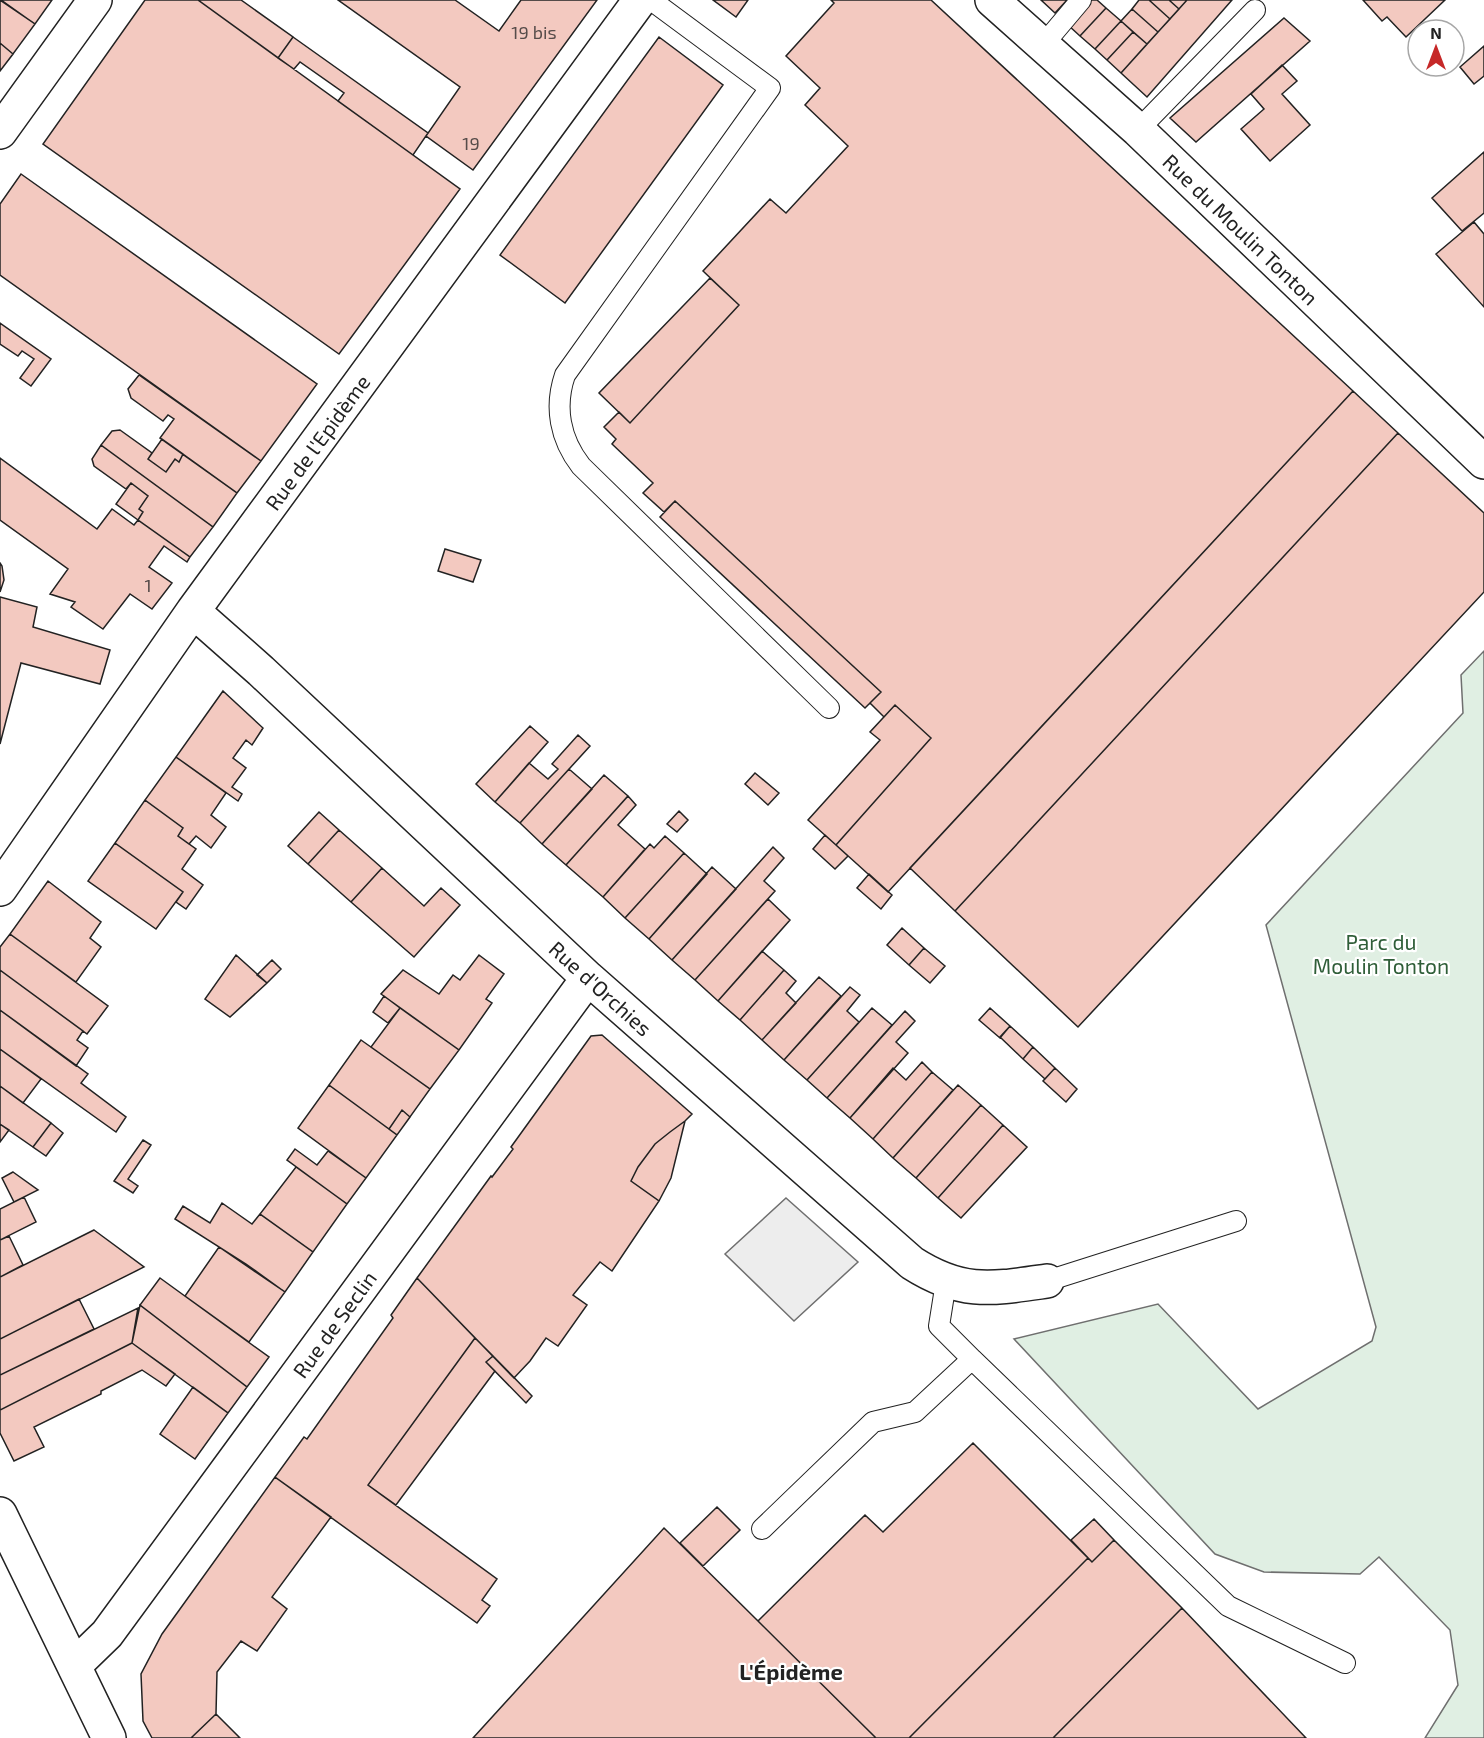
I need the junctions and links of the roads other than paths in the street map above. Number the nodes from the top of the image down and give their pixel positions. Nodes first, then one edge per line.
1 (95, 0) edge
2 (640, 0) edge
3 (651, 0) edge
4 (992, 0) edge
5 (1082, 0) edge
6 (1255, 10) dead end
7 (1043, 45) junction
8 (1138, 130) junction
9 (0, 132) edge
10 (1484, 462) edge
11 (193, 610) junction
12 (829, 708) dead end
13 (0, 888) edge
14 (588, 978) junction
15 (1236, 1221) dead end
16 (1047, 1281) joint
17 (946, 1282) junction
18 (972, 1359) junction
19 (0, 1514) edge
20 (762, 1529) dead end
21 (1346, 1663) dead end
22 (74, 1666) junction
23 (109, 1738) edge

1 - 9 street
2 - 11 street, Rue de l'Epidème
3 - 12 lane
4 - 7 street, Rue du Moulin Tonton
5 - 7 lane
6 - 8 lane
7 - 8 street, Rue du Moulin Tonton
8 - 10 street, Rue du Moulin Tonton
11 - 13 street, Rue de l'Epidème
11 - 14 street, Rue d'Orchies
14 - 17 street, Rue d'Orchies
14 - 22 street, Rue de Seclin
15 - 16 lane
16 - 17 street, Rue d'Orchies
17 - 18 lane
18 - 20 lane
18 - 21 lane
19 - 22 street
22 - 23 street

